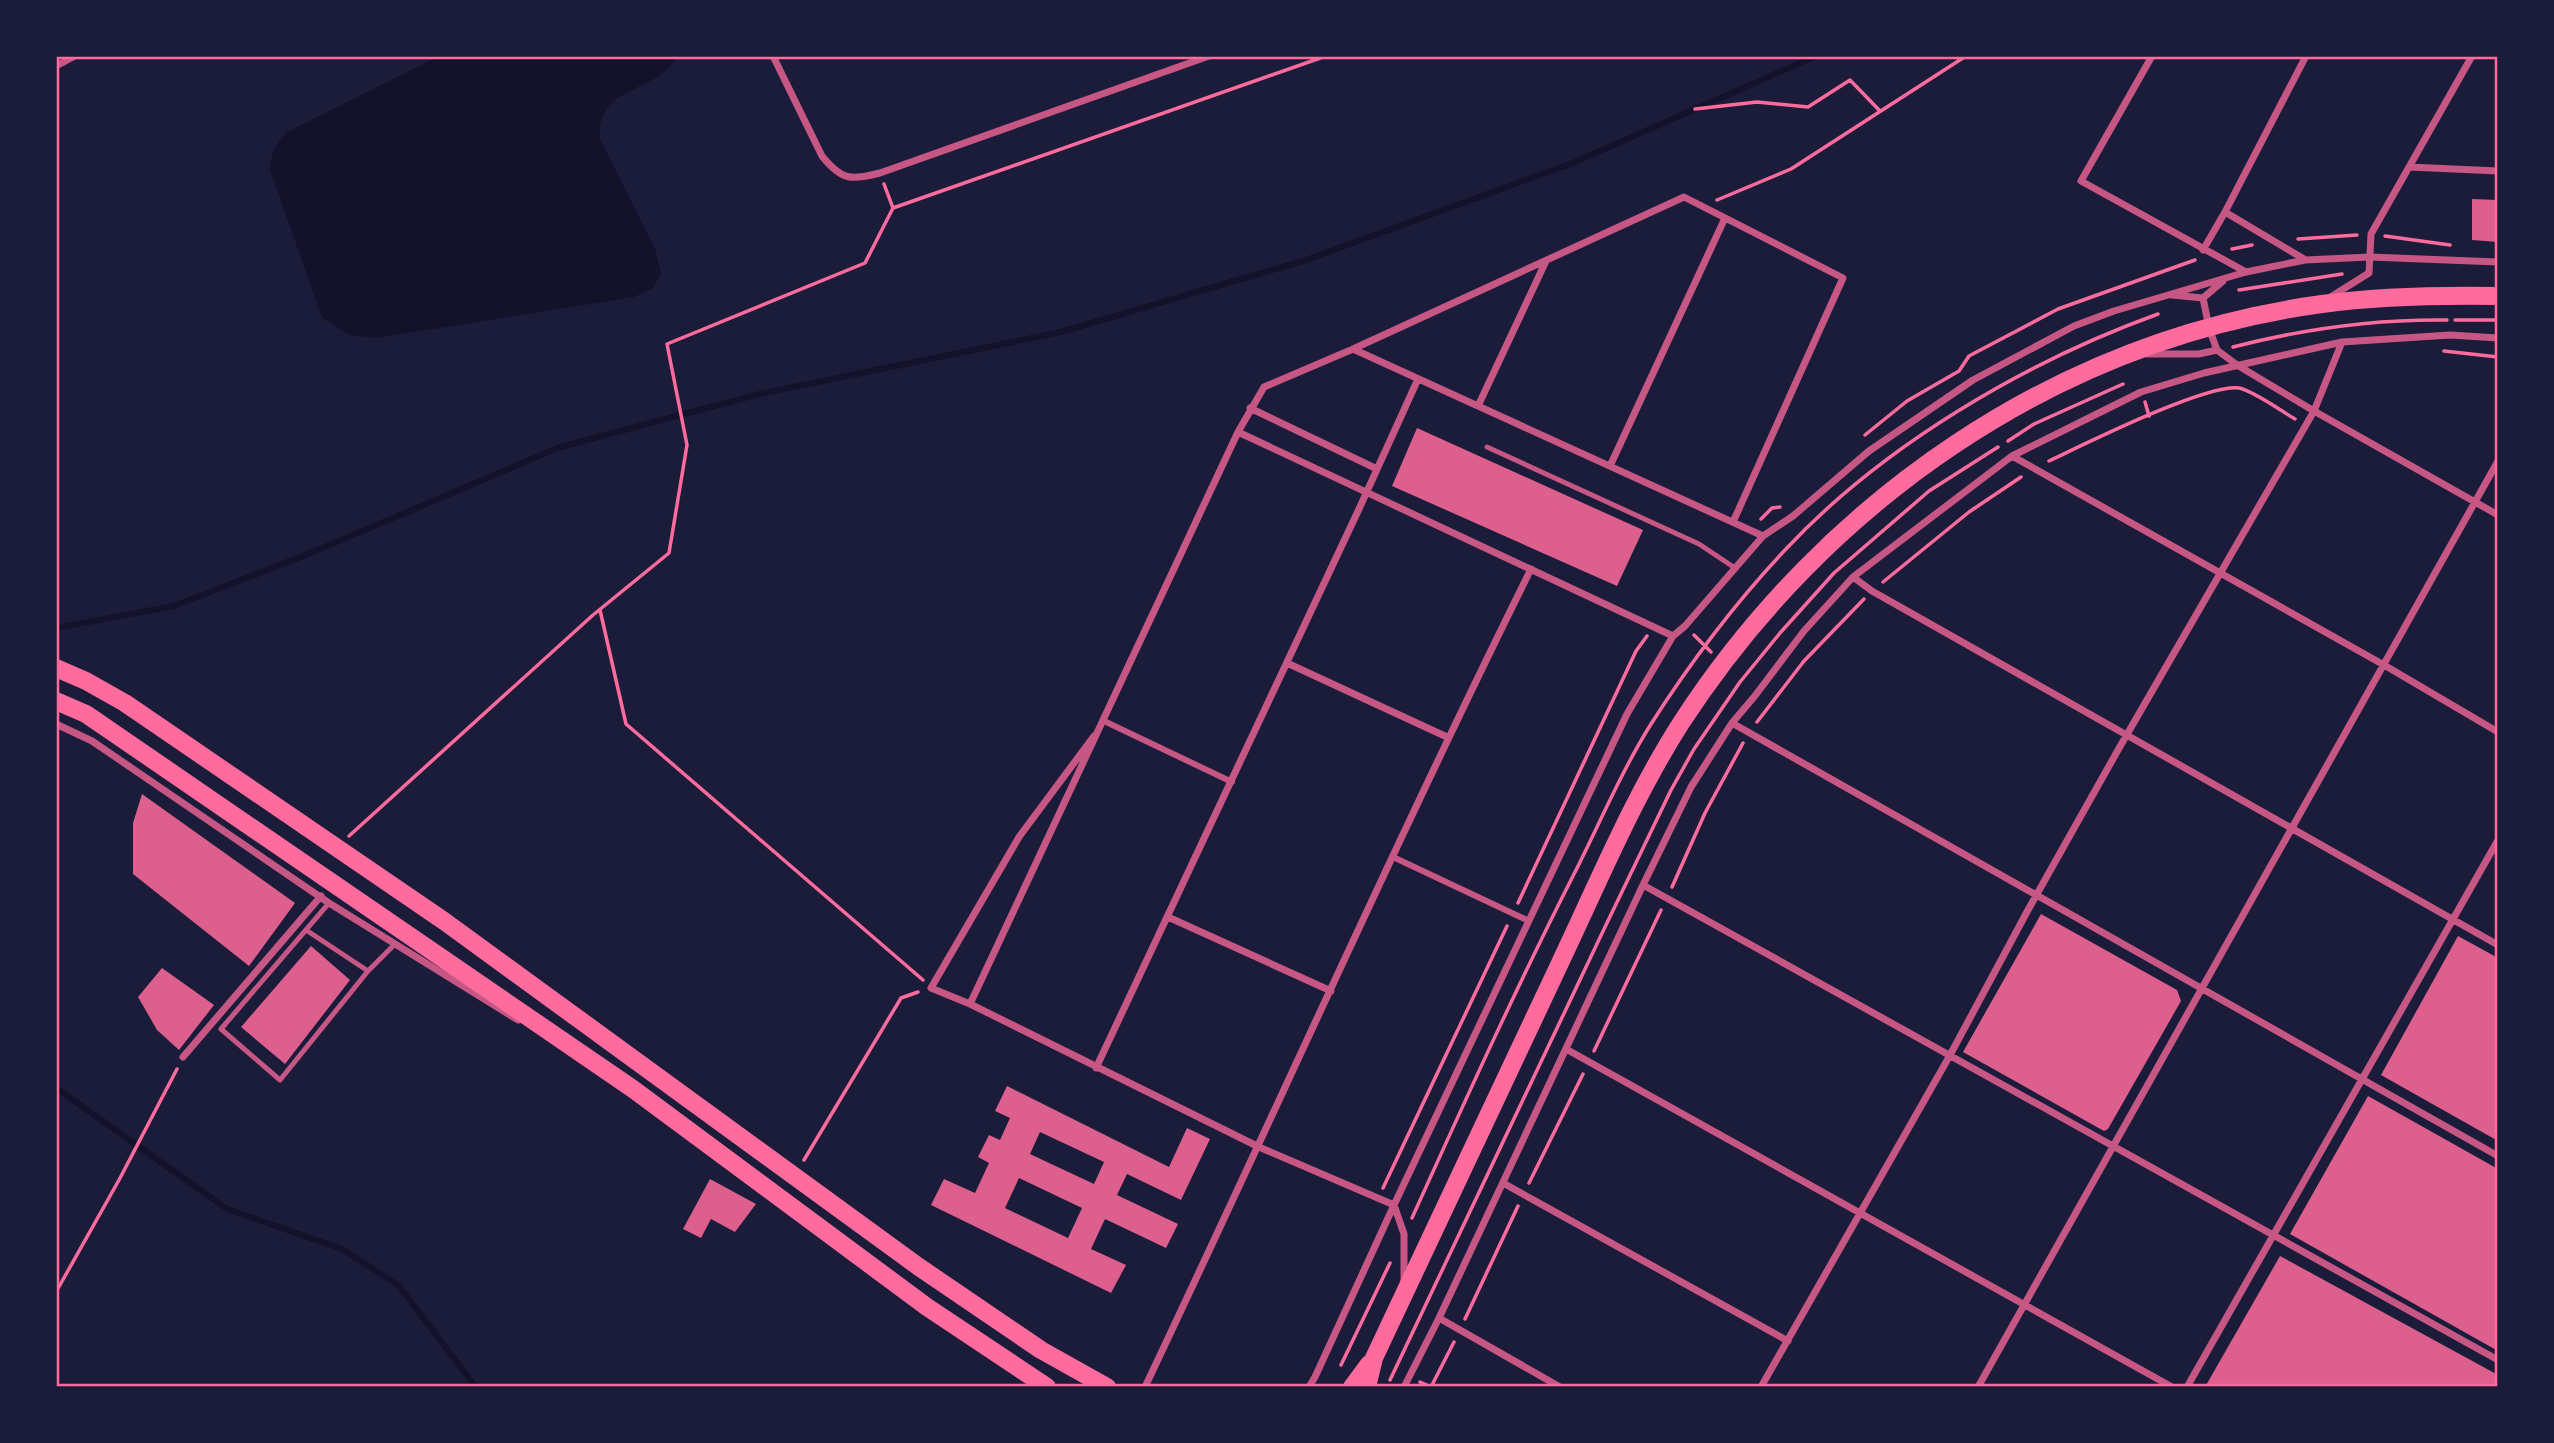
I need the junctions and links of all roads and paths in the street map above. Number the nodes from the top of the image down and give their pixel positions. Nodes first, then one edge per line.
1 (75, 56) edge
2 (773, 56) edge
3 (1176, 56) edge
4 (1209, 56) edge
5 (1326, 56) edge
6 (1966, 56) edge
7 (2152, 56) edge
8 (2306, 56) edge
9 (2472, 56) edge
10 (56, 66) edge
11 (1180, 66) junction
12 (1695, 109) dead end
13 (1880, 111) junction
14 (2409, 167) junction
15 (2498, 172) edge
16 (880, 173) junction
17 (1702, 206) junction
18 (892, 208) junction
19 (2225, 212) junction
20 (1725, 218) junction
21 (2203, 250) junction
22 (2370, 257) junction
23 (1546, 260) junction
24 (2305, 260) junction
25 (2498, 262) edge
26 (2246, 272) junction
27 (2369, 273) junction
28 (2226, 278) junction
29 (2168, 295) junction
30 (2498, 296) edge
31 (2203, 298) junction
32 (2319, 304) junction
33 (2167, 311) dead end
34 (2209, 328) junction
35 (2498, 338) edge
36 (2342, 342) junction
37 (1353, 349) junction
38 (2217, 351) junction
39 (2434, 351) dead end
40 (2129, 354) junction
41 (2498, 357) edge
42 (2236, 365) junction
43 (1418, 379) junction
44 (2125, 383) dead end
45 (1478, 406) junction
46 (1250, 408) junction
47 (2314, 411) junction
48 (2306, 425) junction
49 (1238, 432) junction
50 (1487, 447) dead end
51 (2012, 456) junction
52 (2498, 461) edge
53 (1610, 466) junction
54 (2034, 468) junction
55 (1377, 469) junction
56 (1367, 493) junction
57 (2475, 502) junction
58 (2498, 515) edge
59 (1732, 522) junction
60 (1763, 536) junction
61 (1735, 568) junction
62 (1531, 569) junction
63 (2221, 574) junction
64 (1853, 577) junction
65 (1872, 591) junction
66 (600, 610) junction
67 (1673, 636) junction
68 (1287, 663) junction
69 (2384, 665) junction
70 (56, 668) edge
71 (56, 701) edge
72 (1104, 721) junction
73 (1731, 723) junction
74 (56, 724) edge
75 (2498, 732) edge
76 (1749, 734) junction
77 (2126, 735) junction
78 (1447, 737) junction
79 (1232, 782) junction
80 (2291, 830) junction
81 (348, 836) dead end
82 (2498, 840) edge
83 (1392, 857) junction
84 (1643, 885) junction
85 (2036, 896) junction
86 (321, 897) junction
87 (1666, 900) junction
88 (329, 903) junction
89 (1168, 916) junction
90 (2453, 919) junction
91 (1529, 921) junction
92 (306, 930) junction
93 (394, 945) junction
94 (2498, 945) edge
95 (368, 971) junction
96 (931, 988) junction
97 (2202, 988) junction
98 (1331, 991) junction
99 (970, 1004) junction
100 (1566, 1049) junction
101 (183, 1057) joint
102 (1950, 1057) junction
103 (1589, 1061) junction
104 (1096, 1068) junction
105 (2361, 1079) junction
106 (633, 1089) junction
107 (1259, 1147) junction
108 (2113, 1147) junction
109 (2498, 1156) edge
110 (804, 1160) dead end
111 (1503, 1183) junction
112 (1524, 1194) junction
113 (1394, 1205) junction
114 (1860, 1213) junction
115 (1404, 1234) junction
116 (2274, 1237) junction
117 (56, 1292) edge
118 (1404, 1294) junction
119 (2024, 1304) junction
120 (1439, 1318) junction
121 (1460, 1330) junction
122 (1788, 1341) junction
123 (1374, 1358) junction
124 (2498, 1360) edge
125 (1341, 1365) dead end
126 (1047, 1387) edge
127 (1107, 1387) edge
128 (1144, 1387) edge
129 (1309, 1387) edge
130 (1352, 1387) edge
131 (1367, 1387) edge
132 (1386, 1387) edge
133 (1404, 1387) edge
134 (1431, 1387) edge
135 (1560, 1387) edge
136 (1761, 1387) edge
137 (1978, 1387) edge
138 (2172, 1387) edge
139 (2187, 1387) edge

1 - 10 street
2 - 16 street
3 - 11 street
4 - 11 street
5 - 18 path
6 - 13 path
7 - 21 street
8 - 19 street
9 - 14 street
11 - 16 street
12 - 13 path
13 - 17 path
14 - 15 street
14 - 22 street
16 - 18 path
17 - 20 street
17 - 23 street
18 - 66 path
19 - 21 street
19 - 24 street
20 - 53 street
20 - 59 street
21 - 26 street
22 - 24 street
22 - 25 street
22 - 27 street
23 - 37 street
23 - 45 street
24 - 26 street
26 - 28 street
27 - 31 path
27 - 32 street
28 - 29 street
28 - 31 street
29 - 31 street
29 - 60 street
30 - 32 main road
31 - 34 street
32 - 34 main road
33 - 115 path
34 - 38 street
34 - 40 main road
35 - 36 street
36 - 42 street
36 - 47 street
37 - 43 street
37 - 46 street
38 - 40 street
38 - 42 street
39 - 41 path
40 - 118 main road
42 - 47 street
42 - 51 street
43 - 45 street
43 - 55 street
44 - 132 path
45 - 53 street
46 - 49 street
46 - 55 street
47 - 48 street
47 - 57 street
48 - 54 path
48 - 63 street
49 - 56 street
49 - 72 street
50 - 61 lane
51 - 54 street
51 - 64 street
52 - 57 street
53 - 59 street
54 - 63 street
54 - 65 path
55 - 56 street
56 - 62 street
56 - 68 street
57 - 58 street
57 - 69 street
59 - 60 street
60 - 61 street
61 - 67 street
62 - 67 street
62 - 78 street
63 - 69 street
63 - 77 street
64 - 65 street
64 - 73 street
65 - 76 path
65 - 77 street
66 - 81 path
66 - 96 path
67 - 91 street
68 - 78 street
68 - 79 street
69 - 75 street
69 - 80 street
70 - 127 main road
71 - 106 main road
72 - 79 street
72 - 96 street
72 - 99 street
73 - 76 street
73 - 84 street
74 - 86 street
76 - 85 street
76 - 87 path
77 - 80 street
77 - 85 street
78 - 83 street
79 - 89 street
80 - 90 street
80 - 97 street
82 - 90 street
83 - 91 street
83 - 98 street
84 - 87 street
84 - 100 street
85 - 97 street
85 - 102 street
86 - 88 street
86 - 101 street
87 - 102 street
87 - 103 path
88 - 92 lane
88 - 93 street
89 - 98 street
89 - 104 street
90 - 94 street
90 - 105 street
91 - 113 street
92 - 95 lane
92 - 95 lane
93 - 95 lane
93 - 106 street
96 - 99 street
96 - 110 path
97 - 105 street
97 - 108 street
98 - 107 street
99 - 104 street
100 - 103 street
100 - 111 street
101 - 117 path
102 - 108 street
102 - 114 street
103 - 112 path
103 - 114 street
104 - 107 street
105 - 109 street
105 - 116 street
106 - 126 main road
107 - 113 street
107 - 128 street
108 - 116 street
108 - 119 street
111 - 112 street
111 - 120 street
112 - 121 path
112 - 122 street
113 - 115 street
113 - 129 street
114 - 119 street
114 - 122 street
115 - 118 street
115 - 125 path
116 - 124 street
116 - 139 street
118 - 123 main road
119 - 137 street
119 - 138 street
120 - 121 street
120 - 133 street
121 - 134 path
121 - 135 street
122 - 136 street
123 - 130 main road
123 - 131 main road

